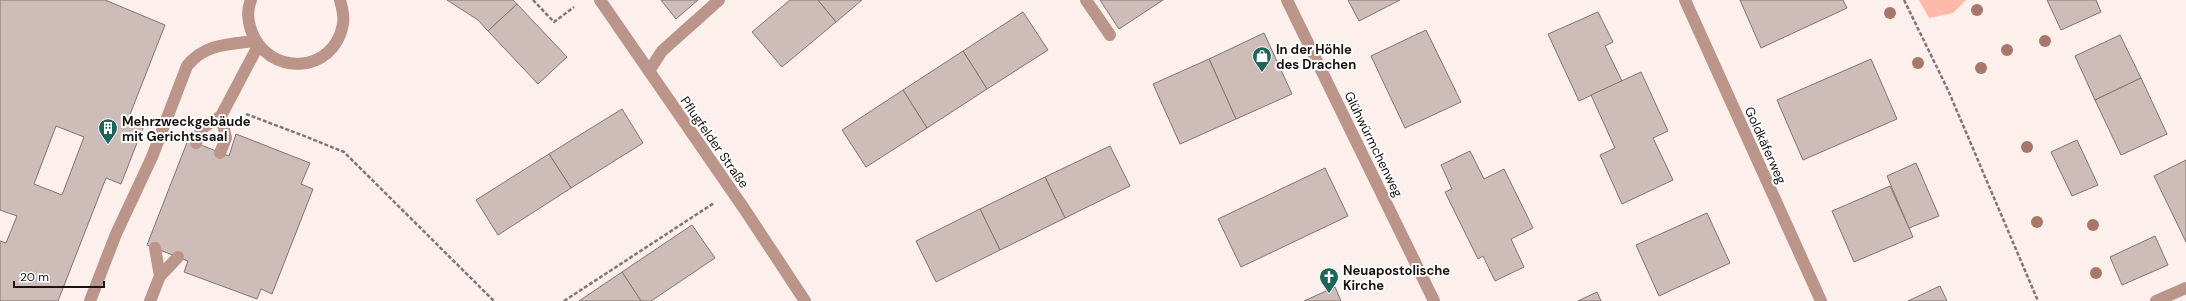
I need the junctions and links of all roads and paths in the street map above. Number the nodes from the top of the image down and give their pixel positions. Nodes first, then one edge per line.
1 (251, 0) edge
2 (341, 0) edge
3 (533, 0) edge
4 (600, 0) edge
5 (720, 0) edge
6 (1086, 0) edge
7 (1287, 0) edge
8 (1685, 0) edge
9 (1904, 0) edge
10 (574, 7) dead end
11 (1110, 35) dead end
12 (256, 44) junction
13 (649, 71) junction
14 (223, 111) junction
15 (196, 143) dead end
16 (220, 153) dead end
17 (715, 203) dead end
18 (155, 248) dead end
19 (178, 257) dead end
20 (160, 276) junction
21 (2186, 288) edge
22 (90, 301) edge
23 (150, 301) edge
24 (494, 301) edge
25 (564, 301) edge
26 (805, 301) edge
27 (1434, 301) edge
28 (1820, 301) edge
29 (2038, 301) edge
30 (2156, 301) edge

1 - 12 street
2 - 12 street
3 - 10 path
4 - 13 street, Pflugfelder Straße
5 - 13 street
6 - 11 street
7 - 27 street, Glühwürmchenweg
8 - 28 street, Goldkäferweg
9 - 29 path
12 - 14 street
12 - 22 street
13 - 26 street, Pflugfelder Straße
14 - 15 street
14 - 16 street
14 - 24 path
17 - 25 path
18 - 20 street
19 - 20 street
20 - 23 street
21 - 30 street

